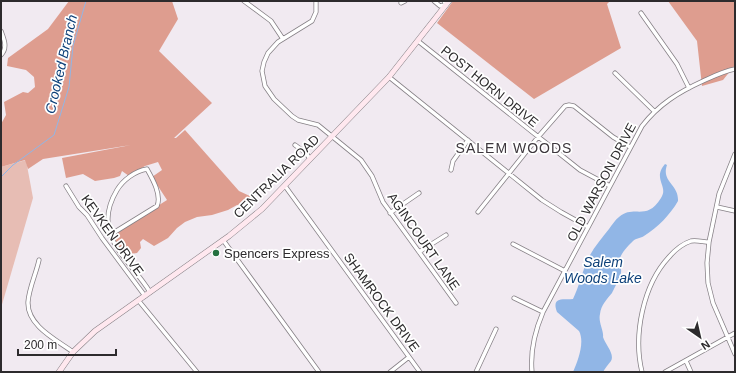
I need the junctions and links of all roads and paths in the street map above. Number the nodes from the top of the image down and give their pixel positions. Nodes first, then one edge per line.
1 (244, 1) edge
2 (316, 1) edge
3 (434, 1) edge
4 (446, 2) edge
5 (641, 13) dead end
6 (1, 31) edge
7 (283, 39) junction
8 (418, 41) junction
9 (1, 55) edge
10 (735, 69) edge
11 (614, 72) dead end
12 (389, 77) junction
13 (689, 88) junction
14 (654, 111) junction
15 (538, 137) junction
16 (331, 138) junction
17 (468, 140) junction
18 (295, 145) dead end
19 (630, 147) junction
20 (735, 154) edge
21 (310, 159) junction
22 (450, 170) dead end
23 (509, 173) junction
24 (66, 186) dead end
25 (285, 186) junction
26 (610, 186) junction
27 (419, 193) dead end
28 (717, 207) junction
29 (735, 211) edge
30 (390, 212) junction
31 (478, 212) dead end
32 (588, 227) junction
33 (110, 235) junction
34 (446, 235) dead end
35 (223, 240) junction
36 (709, 242) junction
37 (513, 244) dead end
38 (419, 252) junction
39 (39, 260) dead end
40 (565, 271) junction
41 (150, 292) junction
42 (145, 296) junction
43 (514, 298) dead end
44 (138, 300) junction
45 (456, 303) dead end
46 (543, 312) junction
47 (496, 329) dead end
48 (735, 333) edge
49 (727, 337) junction
50 (73, 352) junction
51 (735, 354) edge
52 (409, 357) junction
53 (686, 361) junction
54 (61, 371) edge
55 (197, 372) edge
56 (319, 372) edge
57 (390, 372) edge
58 (420, 372) edge
59 (476, 372) edge
60 (532, 372) edge
61 (642, 372) edge
62 (665, 372) edge
63 (691, 372) edge

1 - 7 street
2 - 7 street, AGINCOURT LANE
3 - 4 street
4 - 8 main road, CENTRALIA ROAD
5 - 13 street
6 - 9 street
7 - 16 street, AGINCOURT LANE
8 - 12 main road, CENTRALIA ROAD
8 - 15 street, POST HORN DRIVE
10 - 13 street, OLD WARSON DRIVE
11 - 14 street
12 - 16 main road, CENTRALIA ROAD
12 - 17 street
13 - 14 street, OLD WARSON DRIVE
14 - 19 street, OLD WARSON DRIVE
15 - 19 street
15 - 23 street
15 - 26 street, POST HORN DRIVE
16 - 21 main road, CENTRALIA ROAD
16 - 30 street, AGINCOURT LANE
17 - 22 street
17 - 23 street
18 - 21 street
19 - 26 street, OLD WARSON DRIVE
20 - 28 street
21 - 25 main road, CENTRALIA ROAD
23 - 31 street
23 - 32 street
24 - 42 street, KEVKEN DRIVE
25 - 35 main road, CENTRALIA ROAD
25 - 52 street, SHAMROCK DRIVE
26 - 32 street, OLD WARSON DRIVE
27 - 30 street
28 - 29 street
28 - 36 street
30 - 38 street, AGINCOURT LANE
32 - 40 street, OLD WARSON DRIVE
33 - 33 street
33 - 41 street
34 - 38 street
35 - 41 main road, CENTRALIA ROAD
35 - 56 street
36 - 49 street
36 - 61 street
37 - 40 street
38 - 45 street, AGINCOURT LANE
39 - 50 street
40 - 46 street, OLD WARSON DRIVE
41 - 42 main road, CENTRALIA ROAD
42 - 44 main road, CENTRALIA ROAD
43 - 46 street
44 - 50 main road, CENTRALIA ROAD
44 - 55 street
46 - 60 street, OLD WARSON DRIVE
47 - 59 street
48 - 49 street
49 - 51 street
49 - 53 street
50 - 54 main road, CENTRALIA ROAD
52 - 57 street
52 - 58 street, SHAMROCK DRIVE
53 - 62 street
53 - 63 street

